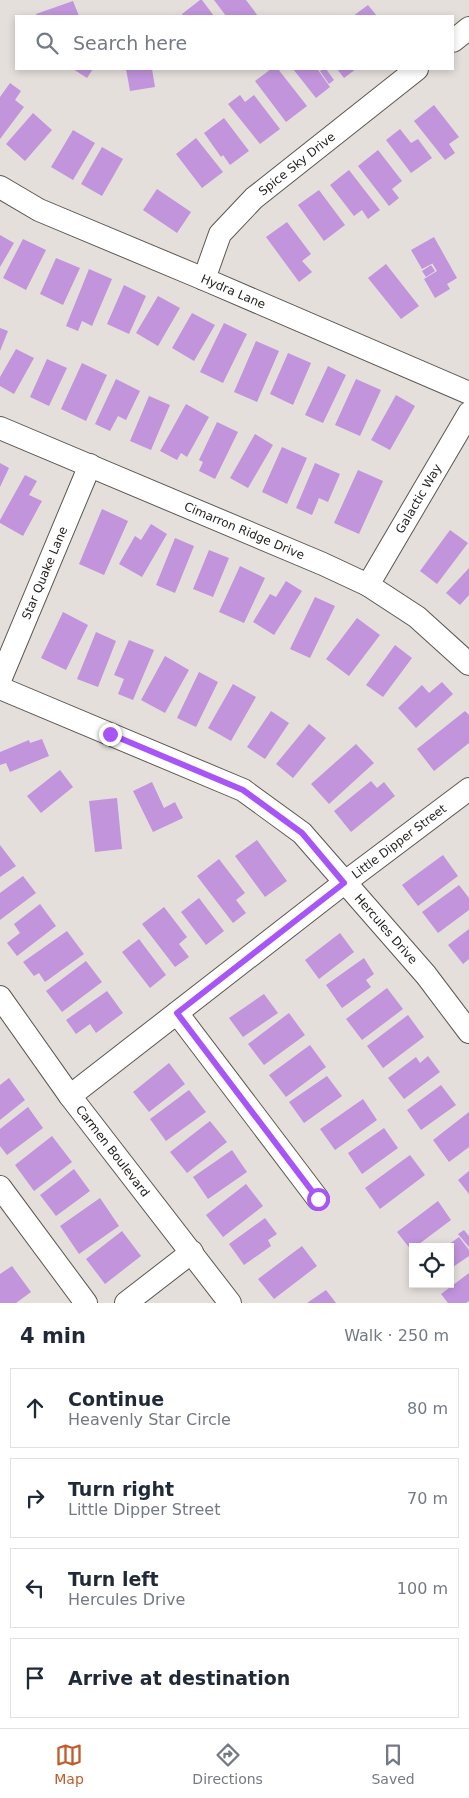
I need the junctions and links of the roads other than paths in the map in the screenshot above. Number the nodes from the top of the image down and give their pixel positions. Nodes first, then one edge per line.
1 (469, 28) edge
2 (454, 40) edge
3 (417, 70) edge
4 (0, 187) edge
5 (204, 279) junction
6 (469, 393) edge
7 (469, 413) edge
8 (0, 428) edge
9 (90, 465) junction
10 (368, 585) junction
11 (469, 664) edge
12 (0, 680) edge
13 (0, 688) edge
14 (469, 790) edge
15 (344, 883) junction
16 (0, 997) edge
17 (177, 1013) junction
18 (469, 1032) edge
19 (70, 1096) junction
20 (0, 1187) edge
21 (318, 1199) dead end
22 (192, 1252) junction
23 (86, 1303) edge
24 (126, 1303) edge
25 (230, 1303) edge

1 - 2 street
3 - 5 street, Spice Sky Drive
4 - 5 street, Hydra Lane
5 - 6 street, Hydra Lane
7 - 10 street, Galactic Way
8 - 9 street, Cimarron Ridge Drive
9 - 10 street, Cimarron Ridge Drive
9 - 12 street, Star Quake Lane
10 - 11 street, Cimarron Ridge Drive
13 - 15 street, Hercules Drive
14 - 15 street, Little Dipper Street
15 - 17 street, Little Dipper Street
15 - 18 street, Hercules Drive
16 - 19 street, Carmen Boulevard
17 - 19 street, Little Dipper Street
17 - 21 street
19 - 22 street, Carmen Boulevard
20 - 23 street
22 - 24 street
22 - 25 street, Carmen Boulevard

